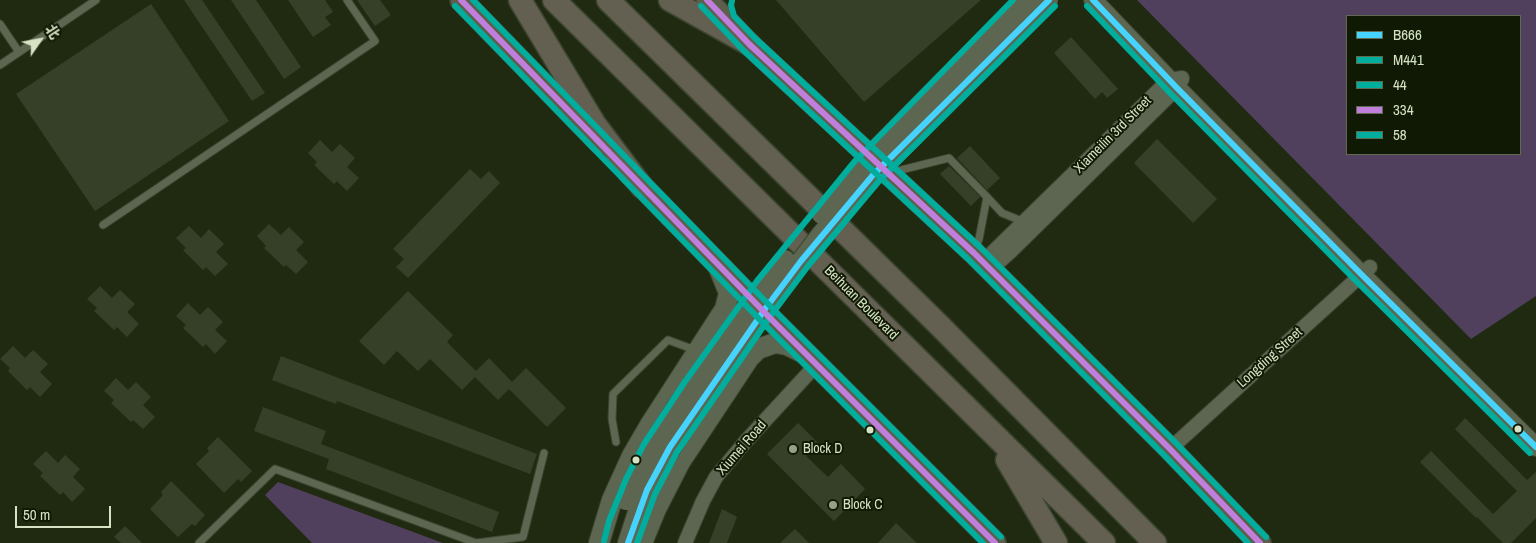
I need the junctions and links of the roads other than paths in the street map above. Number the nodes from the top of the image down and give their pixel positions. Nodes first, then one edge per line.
1 (96, 0) edge
2 (347, 0) edge
3 (461, 0) edge
4 (520, 0) edge
5 (554, 0) edge
6 (608, 0) edge
7 (670, 0) edge
8 (706, 0) edge
9 (1025, 0) edge
10 (1048, 0) edge
11 (1093, 0) edge
12 (1106, 0) edge
13 (724, 10) edge
14 (0, 24) edge
15 (749, 44) junction
16 (19, 52) junction
17 (0, 65) edge
18 (1176, 82) junction
19 (891, 176) junction
20 (642, 187) junction
21 (987, 197) junction
22 (1024, 222) junction
23 (103, 225) dead end
24 (714, 260) junction
25 (981, 260) junction
26 (1366, 271) junction
27 (710, 333) junction
28 (698, 351) junction
29 (749, 358) junction
30 (813, 360) junction
31 (1536, 433) edge
32 (993, 436) junction
33 (616, 442) dead end
34 (1536, 447) edge
35 (1170, 449) junction
36 (544, 453) dead end
37 (633, 503) junction
38 (1154, 542) edge
39 (199, 543) edge
40 (476, 543) edge
41 (599, 543) edge
42 (612, 543) edge
43 (628, 543) edge
44 (642, 543) edge
45 (685, 543) edge
46 (995, 543) edge
47 (1056, 543) edge
48 (1104, 543) edge
49 (1260, 543) edge

1 - 16 lane
2 - 23 lane
3 - 20 main road
4 - 20 highway
5 - 32 highway, Beihuan Boulevard
6 - 38 highway
7 - 15 highway
8 - 13 main road
9 - 37 main road, bridge
10 - 37 main road, bridge
11 - 18 street
12 - 18 street
13 - 15 main road
14 - 16 lane
15 - 19 main road
16 - 17 lane
18 - 22 street, Xiameilin 3rd Street
18 - 25 street, Xiameilin 3rd Street
18 - 26 street
19 - 21 lane
19 - 25 main road
20 - 24 main road
21 - 22 lane
21 - 25 lane
22 - 25 street, Xiameilin 3rd Street
24 - 27 main road
24 - 30 main road
25 - 35 main road
26 - 31 street
26 - 34 street
26 - 35 street, Longding Street
27 - 28 main road
27 - 29 main road
28 - 33 lane
28 - 41 main road
29 - 30 main road
29 - 44 main road
30 - 45 street, Xiumei Road
30 - 46 main road
32 - 47 highway
32 - 48 highway, Beihuan Boulevard
35 - 49 main road
36 - 40 lane
37 - 42 main road
37 - 43 main road
39 - 40 lane

